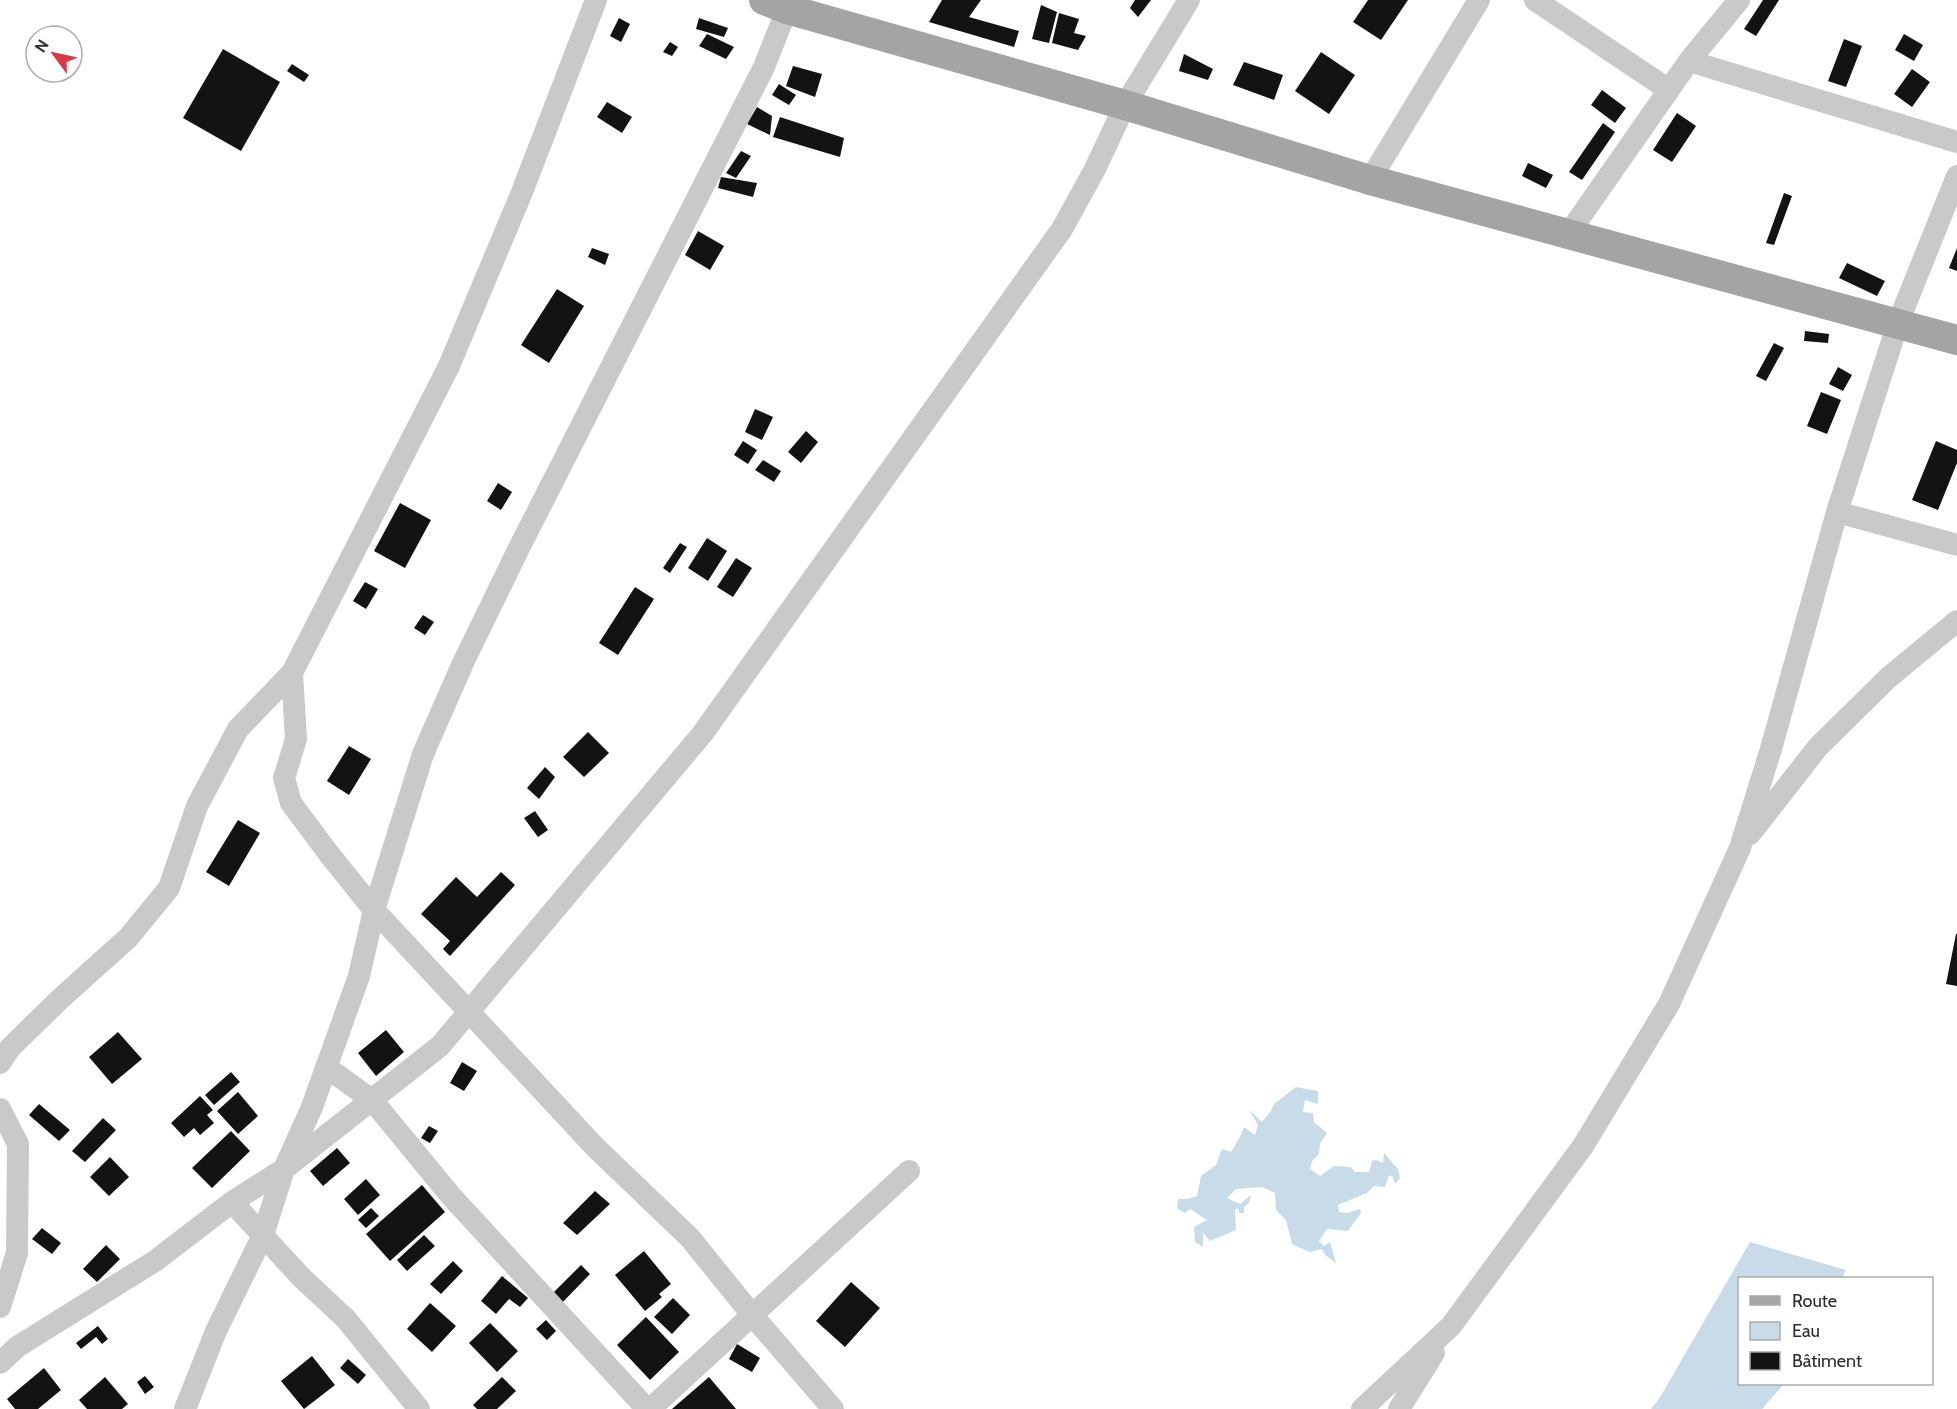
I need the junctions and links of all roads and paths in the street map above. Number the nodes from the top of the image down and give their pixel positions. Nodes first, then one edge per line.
1 (596, 0) edge
2 (1189, 0) edge
3 (1479, 0) edge
4 (1535, 0) edge
5 (1739, 0) edge
6 (782, 3) edge
7 (1689, 61) junction
8 (1669, 90) junction
9 (1125, 105) junction
10 (1957, 142) edge
11 (1957, 176) edge
12 (1370, 180) junction
13 (1569, 233) junction
14 (1898, 324) junction
15 (1957, 340) edge
16 (1837, 512) junction
17 (1957, 545) edge
18 (1957, 621) edge
19 (292, 673) junction
20 (1740, 848) junction
21 (375, 910) junction
22 (470, 1011) junction
23 (0, 1063) edge
24 (326, 1067) junction
25 (372, 1100) junction
26 (0, 1109) edge
27 (284, 1169) junction
28 (909, 1171) dead end
29 (232, 1202) junction
30 (263, 1235) junction
31 (0, 1307) edge
32 (753, 1316) junction
33 (1451, 1326) junction
34 (0, 1363) edge
35 (185, 1409) edge
36 (418, 1409) edge
37 (649, 1409) edge
38 (833, 1409) edge
39 (1362, 1409) edge
40 (1399, 1409) edge

1 - 19 street
2 - 9 street
3 - 12 street
4 - 8 street
5 - 7 street
6 - 9 main road
6 - 21 street
7 - 8 street
7 - 10 street
8 - 13 street
9 - 12 main road
9 - 22 street
11 - 14 street
12 - 13 main road
13 - 14 main road
14 - 15 main road
14 - 16 street
16 - 17 street
16 - 20 street
18 - 20 street
19 - 21 street
19 - 23 street
20 - 33 street
21 - 22 street
21 - 24 street
22 - 25 street
22 - 32 street
24 - 25 street
24 - 27 street
25 - 27 street
25 - 37 street
26 - 31 street
27 - 29 street
27 - 30 street
28 - 32 street
29 - 30 street
29 - 34 street
30 - 35 street
30 - 36 street
32 - 37 street
32 - 38 street
33 - 39 street
33 - 40 street

